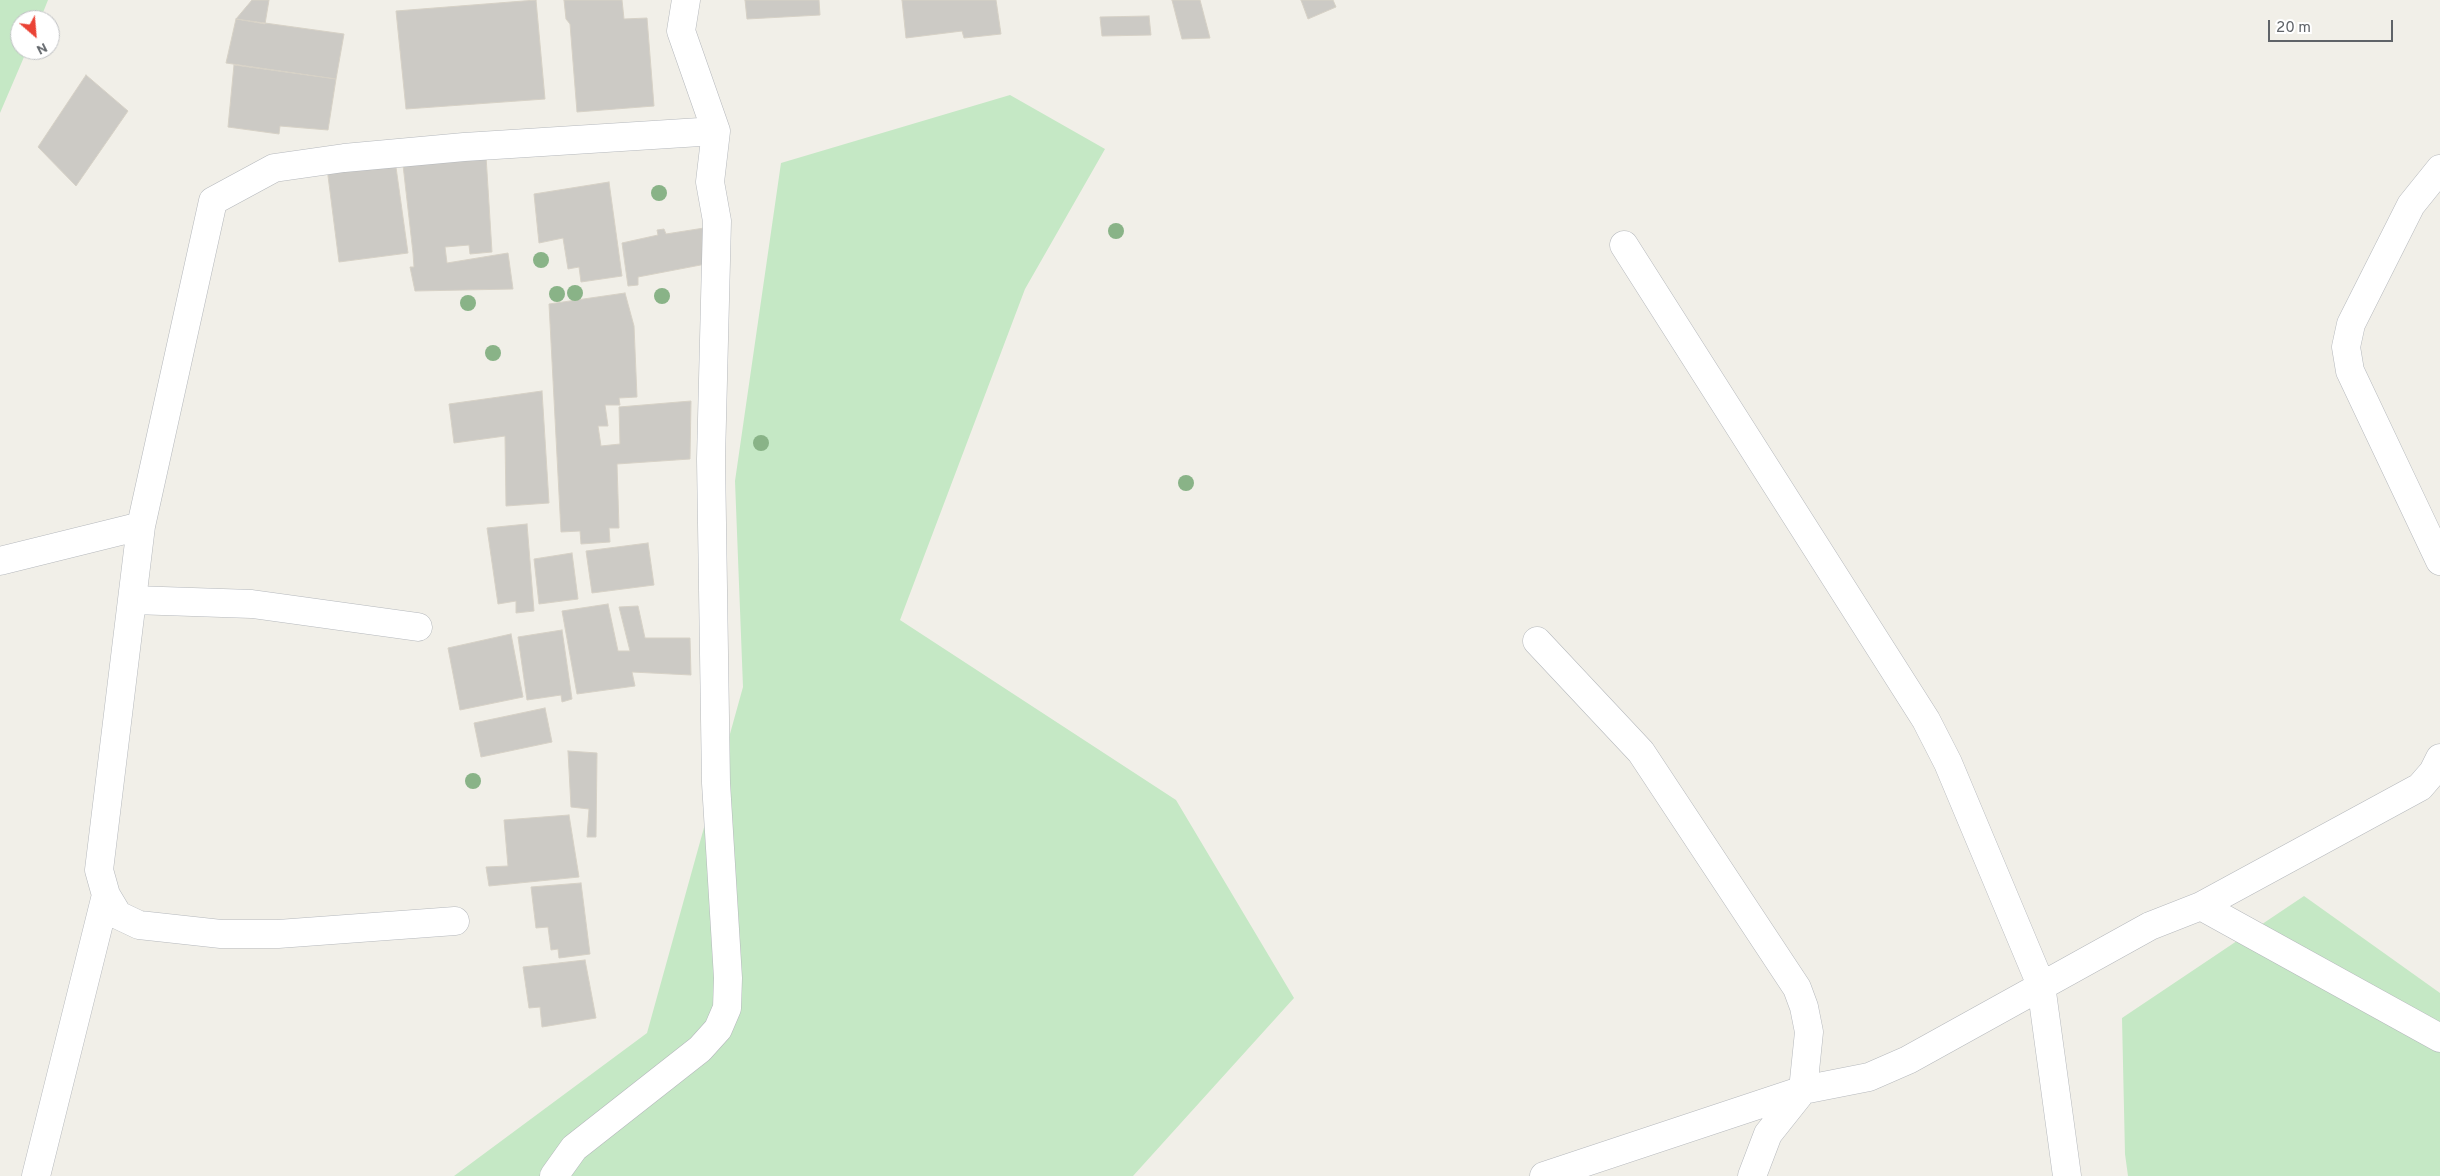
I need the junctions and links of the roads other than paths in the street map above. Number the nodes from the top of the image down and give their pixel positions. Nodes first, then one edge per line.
1 (686, 0) edge
2 (716, 130) junction
3 (2440, 169) edge
4 (1624, 245) dead end
5 (142, 526) junction
6 (0, 561) edge
7 (2440, 561) edge
8 (133, 600) junction
9 (418, 627) dead end
10 (1537, 641) dead end
11 (2440, 758) edge
12 (106, 895) junction
13 (2201, 906) junction
14 (455, 921) dead end
15 (2041, 985) junction
16 (2440, 1038) edge
17 (1803, 1090) junction
18 (36, 1176) edge
19 (554, 1176) edge
20 (1544, 1176) edge
21 (1752, 1176) edge
22 (2066, 1176) edge

1 - 2 street
2 - 5 street
2 - 19 street
3 - 7 street
4 - 15 street
5 - 6 street
5 - 8 street
8 - 9 street
8 - 12 street
10 - 17 street
11 - 13 street
12 - 14 street
12 - 18 street
13 - 15 street
13 - 16 street
15 - 17 street
15 - 22 street
17 - 20 street
17 - 21 street

